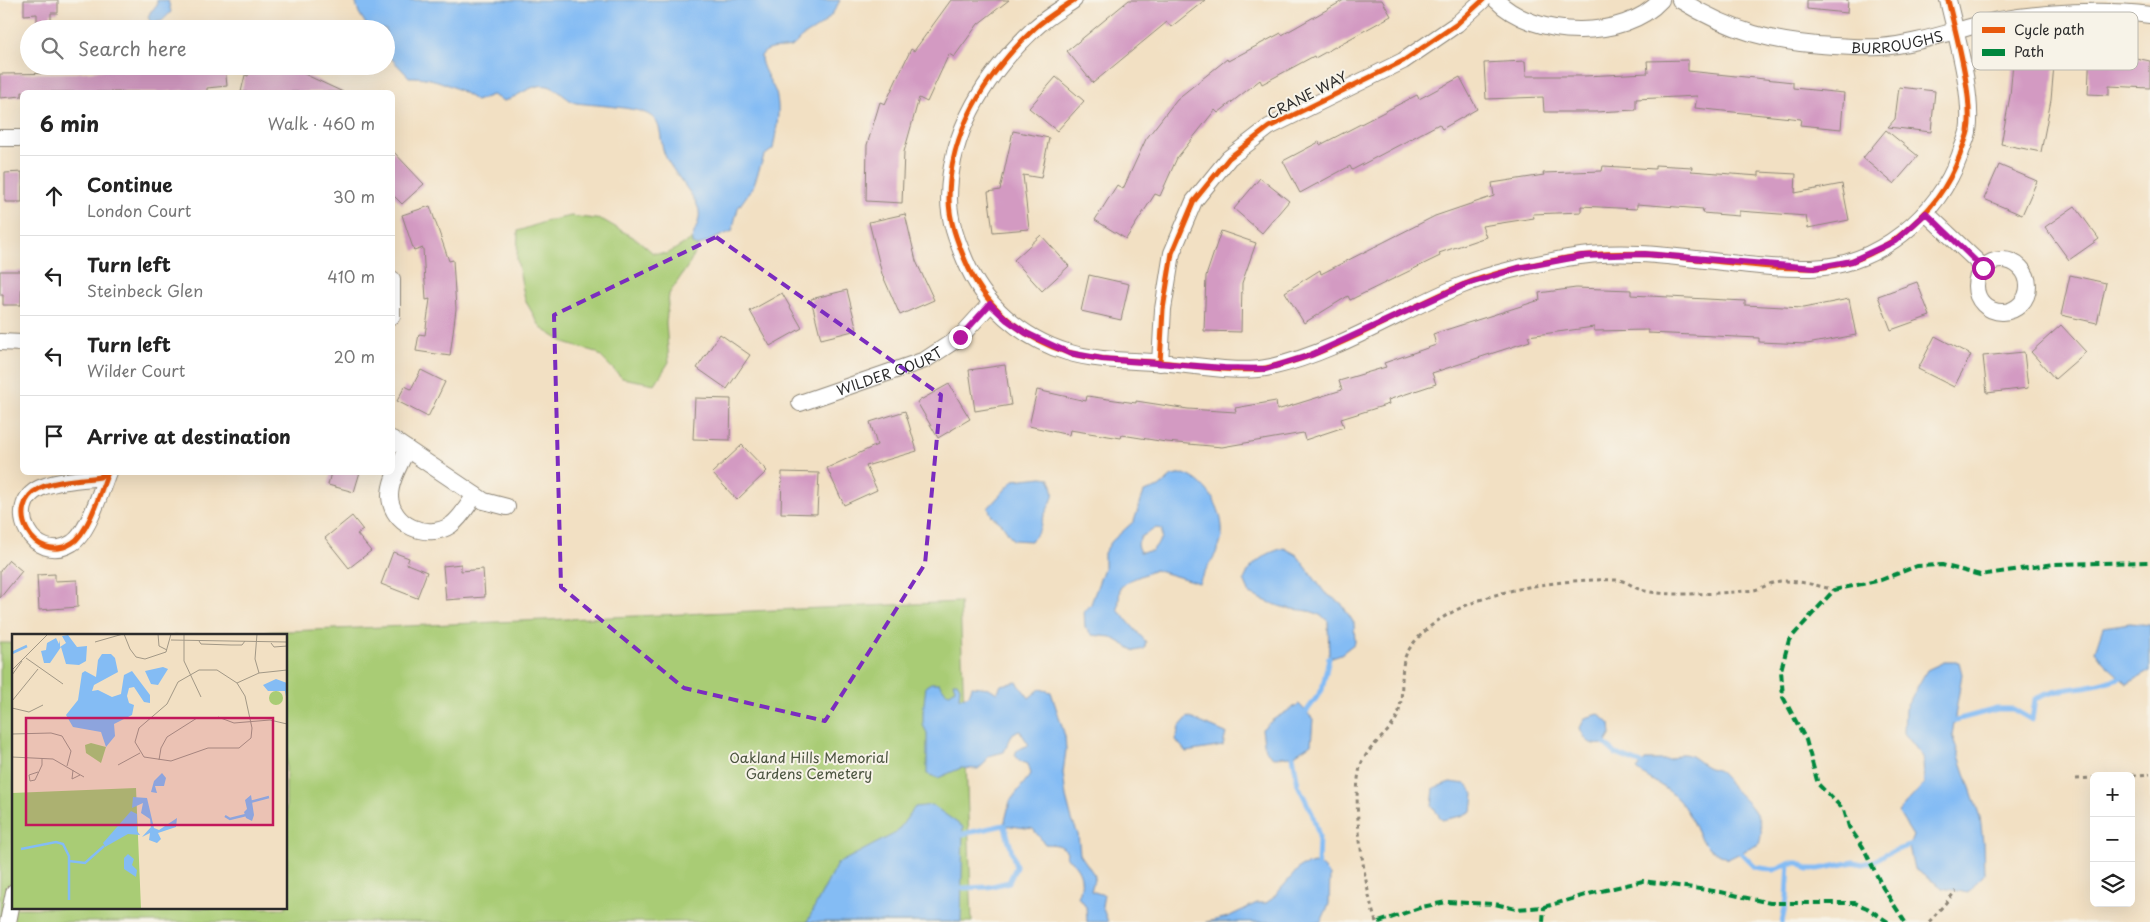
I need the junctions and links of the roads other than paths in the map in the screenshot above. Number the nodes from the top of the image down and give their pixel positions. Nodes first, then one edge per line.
1 (1074, 0) edge
2 (1483, 0) edge
3 (1496, 0) edge
4 (1661, 0) edge
5 (1680, 0) edge
6 (1948, 0) edge
7 (2099, 12) edge
8 (2130, 12) edge
9 (1972, 27) edge
10 (1955, 31) junction
11 (0, 138) edge
12 (20, 138) edge
13 (1926, 213) junction
14 (1983, 268) dead end
15 (990, 304) junction
16 (0, 342) edge
17 (20, 343) edge
18 (1160, 363) junction
19 (800, 403) dead end
20 (395, 441) edge
21 (407, 449) junction
22 (103, 475) edge
23 (106, 475) edge
24 (475, 495) junction
25 (508, 508) dead end

1 - 15 street
2 - 18 street, CRANE WAY
3 - 4 street
5 - 10 street, BURROUGHS
6 - 10 street
7 - 8 street, BURROUGHS
9 - 10 street, BURROUGHS
10 - 13 street
11 - 12 street
13 - 14 street
13 - 18 street
15 - 18 street
15 - 19 street, WILDER COURT
16 - 17 street
20 - 21 street
21 - 24 street
21 - 24 street
22 - 23 street
24 - 25 street

